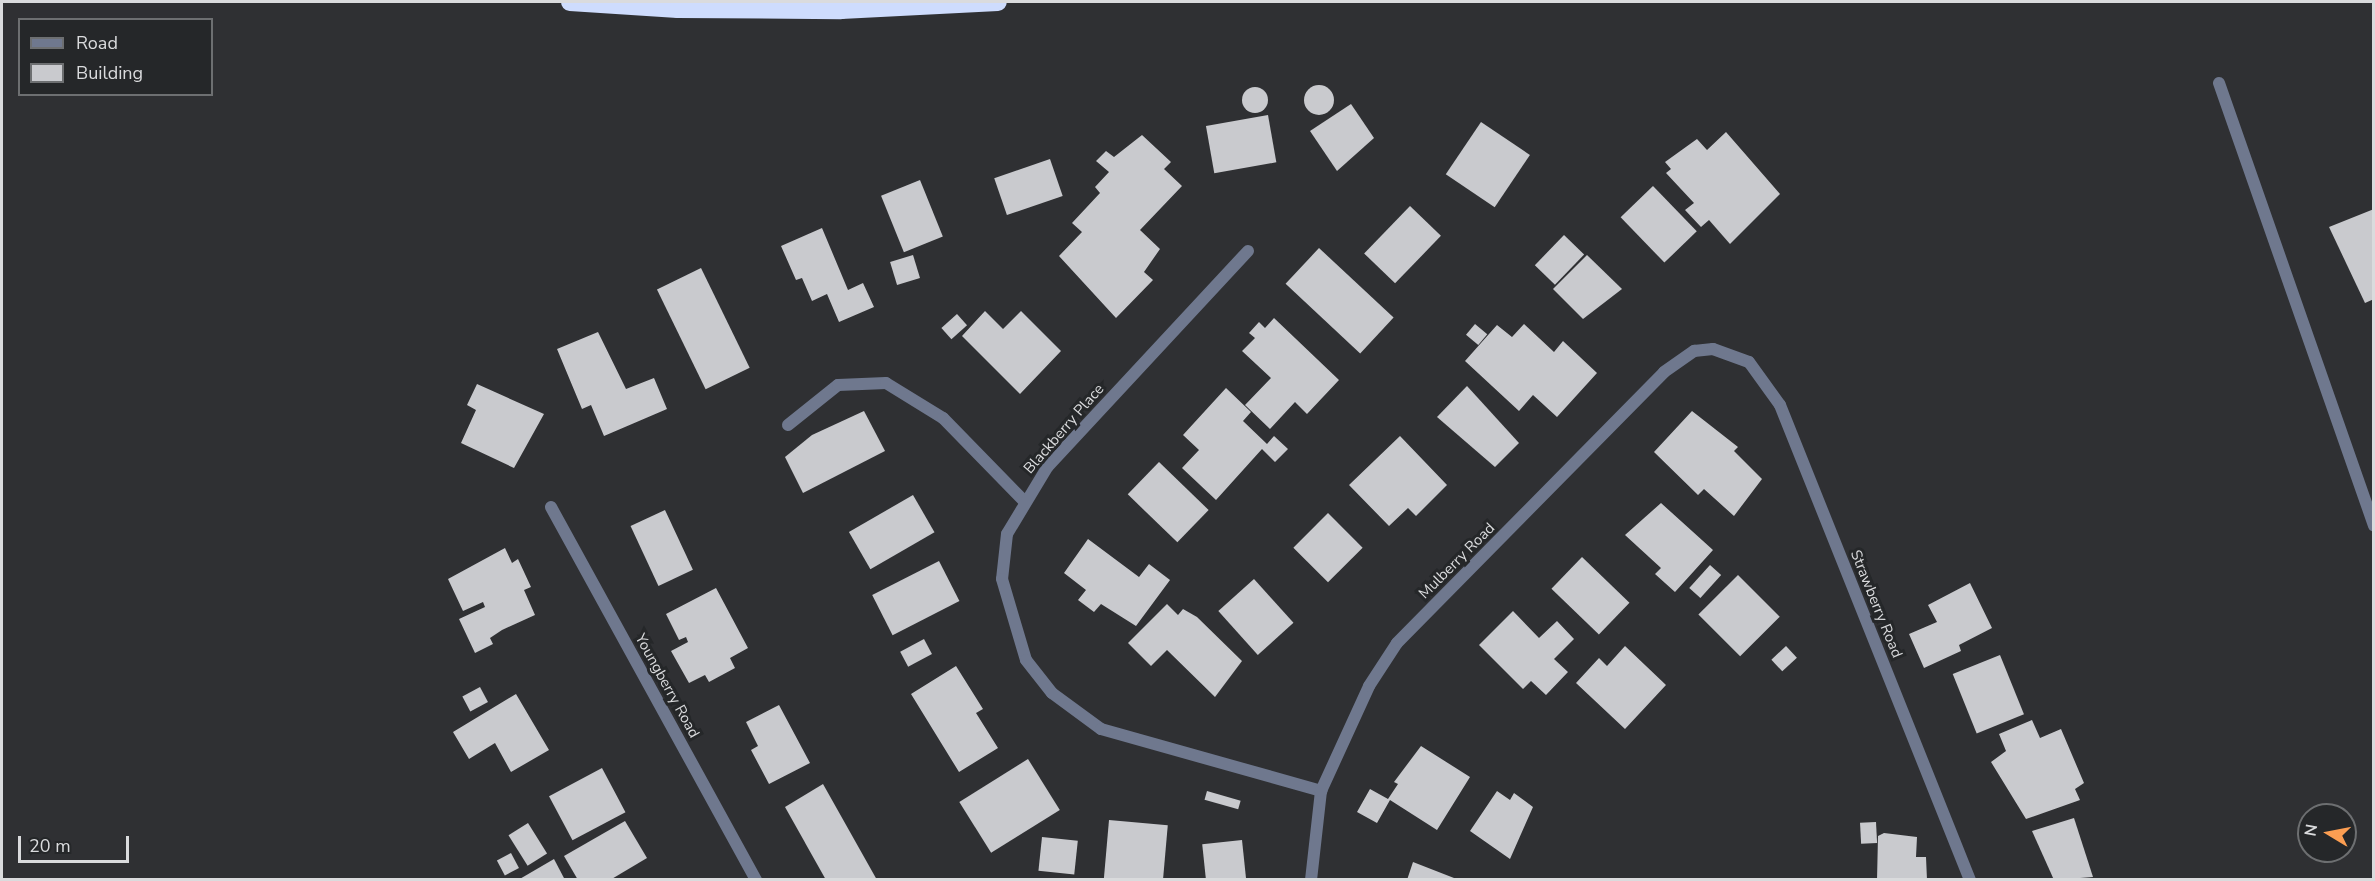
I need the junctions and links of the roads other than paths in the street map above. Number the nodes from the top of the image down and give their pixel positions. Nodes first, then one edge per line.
1 (570, 2) edge
2 (998, 2) edge
3 (2219, 83) dead end
4 (1248, 251) dead end
5 (1734, 353) joint
6 (788, 425) dead end
7 (1023, 500) junction
8 (551, 507) dead end
9 (2373, 526) edge
10 (1321, 791) junction
11 (756, 879) edge
12 (1311, 879) edge
13 (1970, 879) edge

1 - 2 highway
3 - 9 street
4 - 7 street, Blackberry Place
5 - 10 street, Mulberry Road
5 - 13 street, Strawberry Road
6 - 7 street
7 - 10 street, Blackberry Place
8 - 11 street, Youngberry Road
10 - 12 street, Mulberry Road

